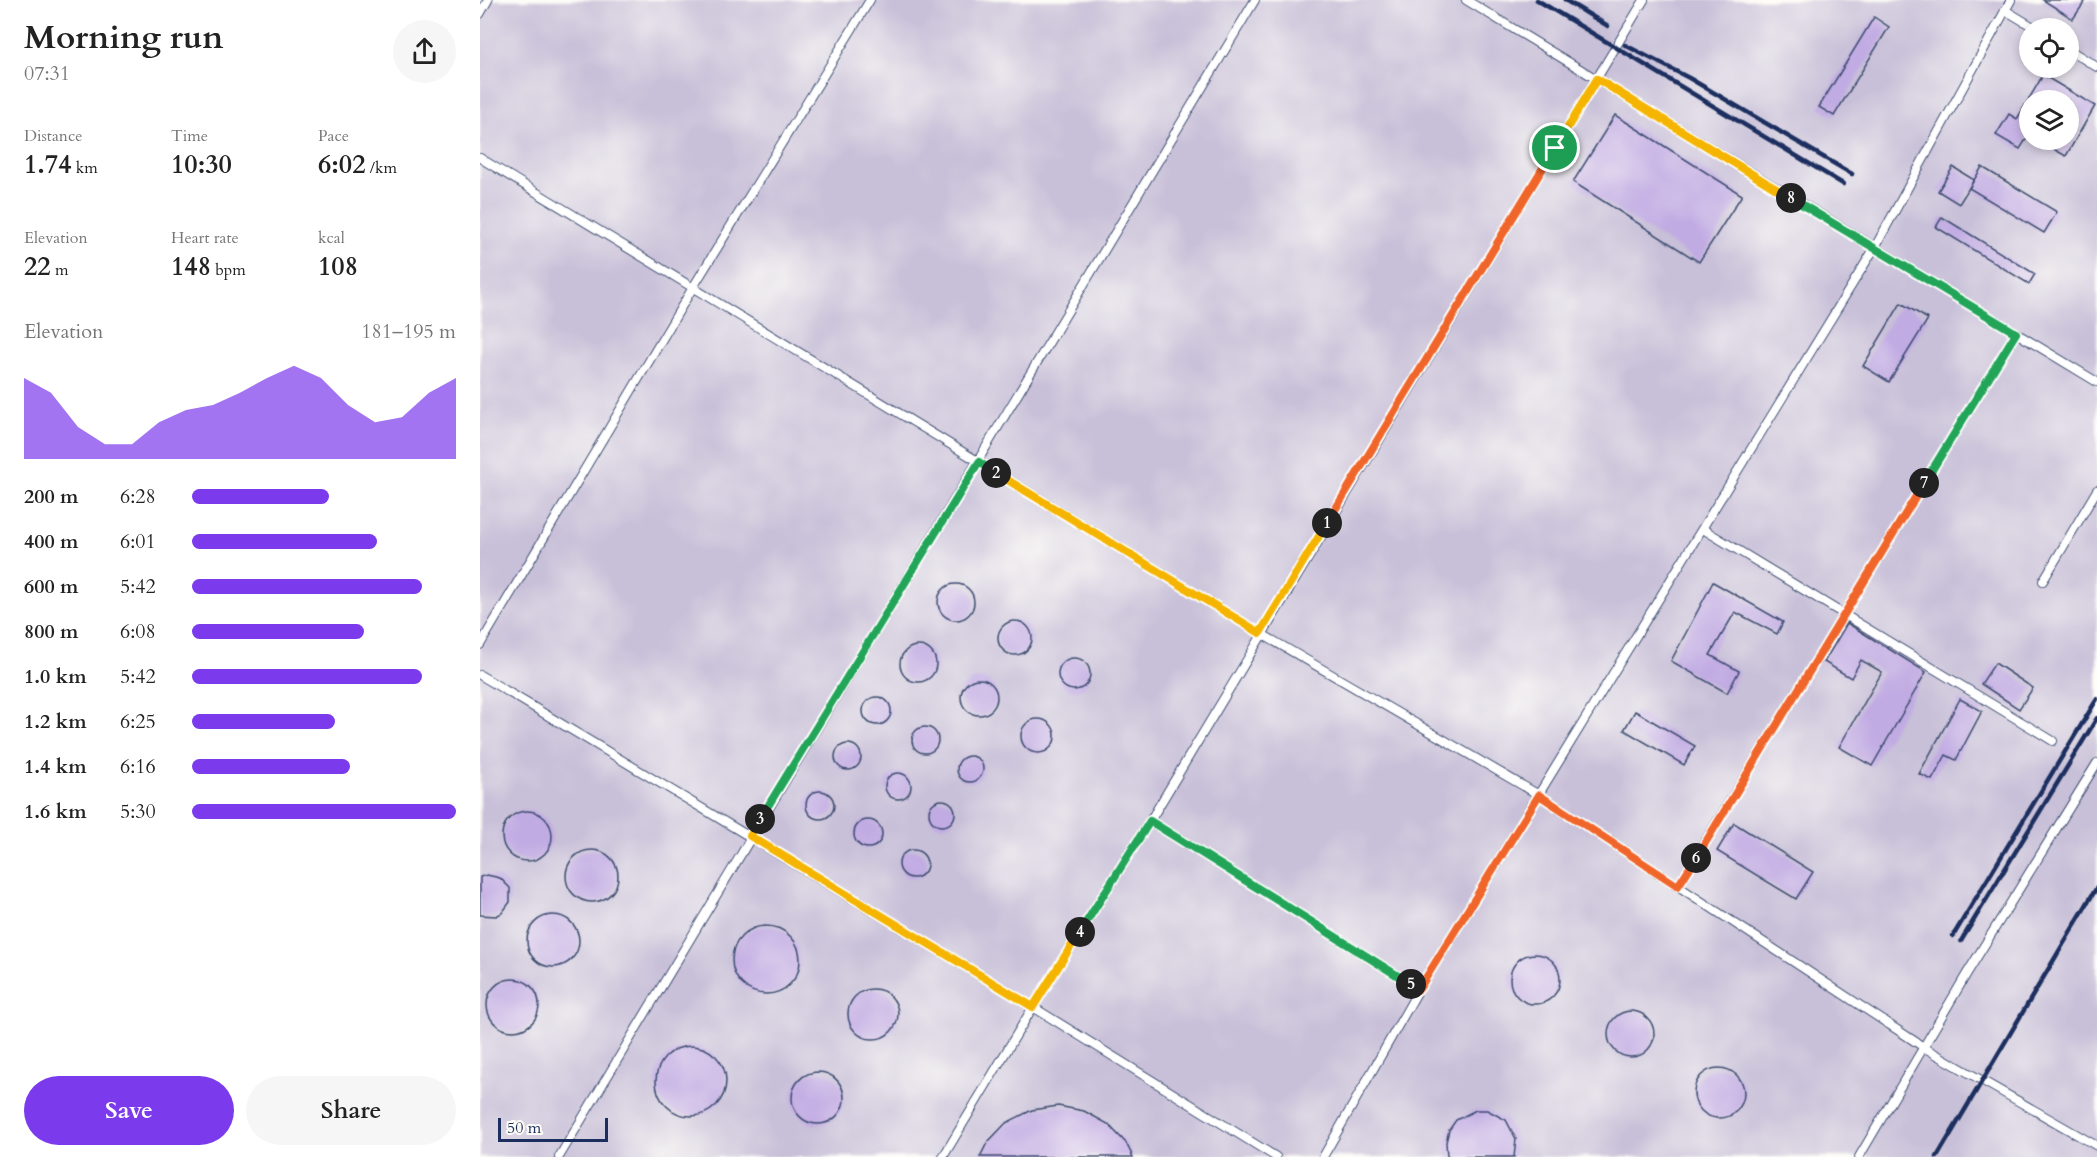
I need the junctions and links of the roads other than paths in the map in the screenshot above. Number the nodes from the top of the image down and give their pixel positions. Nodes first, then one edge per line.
1 (488, 0) edge
2 (870, 0) edge
3 (1255, 0) edge
4 (1466, 0) edge
5 (1644, 0) edge
6 (2010, 0) edge
7 (2005, 10) junction
8 (480, 14) edge
9 (2019, 18) edge
10 (2079, 56) edge
11 (2097, 67) edge
12 (1597, 79) junction
13 (480, 158) edge
14 (1874, 249) junction
15 (692, 289) junction
16 (2016, 333) junction
17 (2097, 382) edge
18 (979, 462) junction
19 (2097, 490) edge
20 (1702, 529) junction
21 (2043, 581) dead end
22 (1843, 615) junction
23 (1260, 633) junction
24 (480, 645) edge
25 (480, 675) edge
26 (2053, 741) dead end
27 (2097, 763) edge
28 (1539, 795) junction
29 (1150, 821) junction
30 (750, 836) junction
31 (1678, 886) junction
32 (1419, 989) junction
33 (1033, 1007) junction
34 (1925, 1048) junction
35 (2097, 1146) edge
36 (559, 1157) edge
37 (943, 1157) edge
38 (1276, 1157) edge
39 (1323, 1157) edge
40 (1859, 1157) edge

1 - 8 lane
2 - 15 lane
3 - 18 lane
4 - 12 lane
5 - 12 lane
6 - 7 lane
7 - 9 lane
7 - 14 lane
10 - 11 lane
12 - 14 lane
12 - 23 lane
13 - 15 lane
14 - 16 lane
14 - 20 lane
15 - 18 lane
15 - 24 lane
16 - 17 lane
16 - 22 lane
18 - 23 lane
18 - 30 lane
19 - 21 lane
20 - 22 lane
20 - 28 lane
22 - 26 lane
22 - 31 lane
23 - 28 lane
23 - 29 lane
25 - 30 lane
27 - 34 lane
28 - 31 lane
28 - 32 lane
29 - 32 lane
29 - 33 lane
30 - 33 lane
30 - 36 lane
31 - 34 lane
32 - 39 lane
33 - 37 lane
33 - 38 lane
34 - 35 lane
34 - 40 lane

